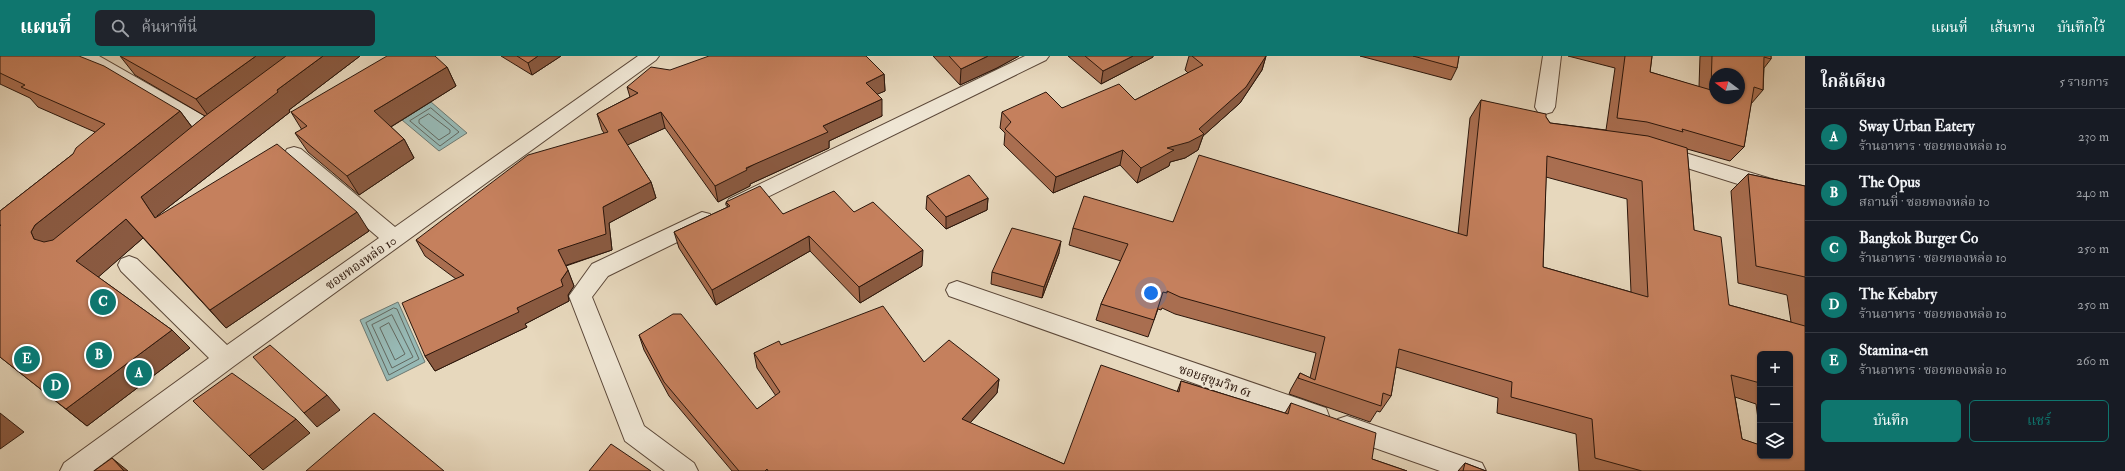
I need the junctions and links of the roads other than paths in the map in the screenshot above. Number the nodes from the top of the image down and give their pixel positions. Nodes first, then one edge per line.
1 (85, 56) edge
2 (650, 56) edge
3 (1040, 56) edge
4 (1552, 56) edge
5 (136, 63) edge
6 (118, 74) junction
7 (1546, 107) dead end
8 (194, 144) edge
9 (1642, 147) edge
10 (294, 154) dead end
11 (1805, 196) edge
12 (394, 239) junction
13 (129, 265) dead end
14 (957, 290) dead end
15 (226, 359) junction
16 (73, 471) edge
17 (685, 471) edge
18 (1473, 471) edge

1 - 6 street
2 - 12 street, ซอยทองหล่อ 10
3 - 17 street
4 - 7 street
5 - 6 street
6 - 8 street
9 - 11 street
10 - 12 street
12 - 15 street, ซอยทองหล่อ 10
13 - 15 street
14 - 18 street, ซอยสุขุมวิท 61
15 - 16 street, ซอยทองหล่อ 10

